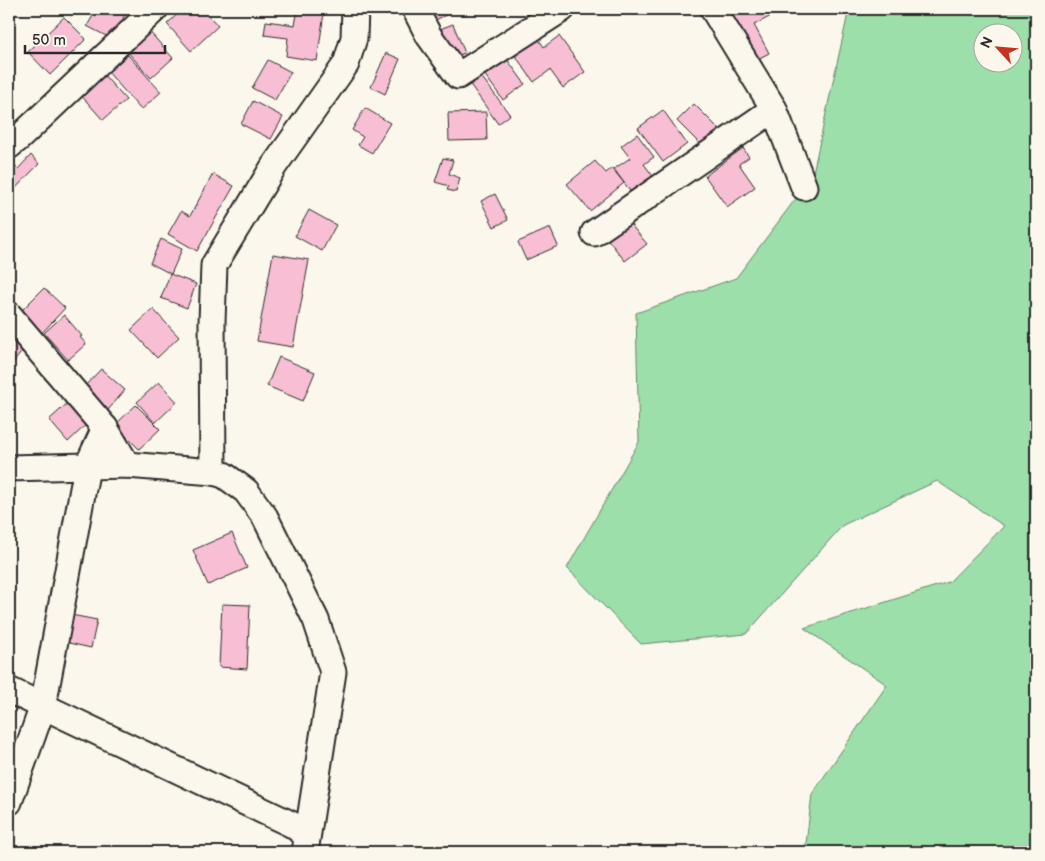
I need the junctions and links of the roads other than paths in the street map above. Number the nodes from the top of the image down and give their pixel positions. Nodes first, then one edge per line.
1 (155, 9) edge
2 (355, 9) edge
3 (415, 9) edge
4 (562, 9) edge
5 (713, 9) edge
6 (774, 109) junction
7 (9, 146) edge
8 (804, 187) dead end
9 (594, 233) dead end
10 (9, 315) edge
11 (105, 428) junction
12 (128, 465) junction
13 (88, 467) junction
14 (9, 468) edge
15 (213, 472) junction
16 (9, 690) edge
17 (43, 706) junction
18 (9, 802) edge
19 (306, 844) edge

1 - 7 street
2 - 15 street
3 - 4 street
5 - 6 street
6 - 8 street
6 - 9 street
10 - 11 street
11 - 12 street
11 - 13 street
12 - 13 street
12 - 15 street
13 - 14 street
13 - 17 street
15 - 19 street
16 - 17 street
17 - 18 street
17 - 19 street

